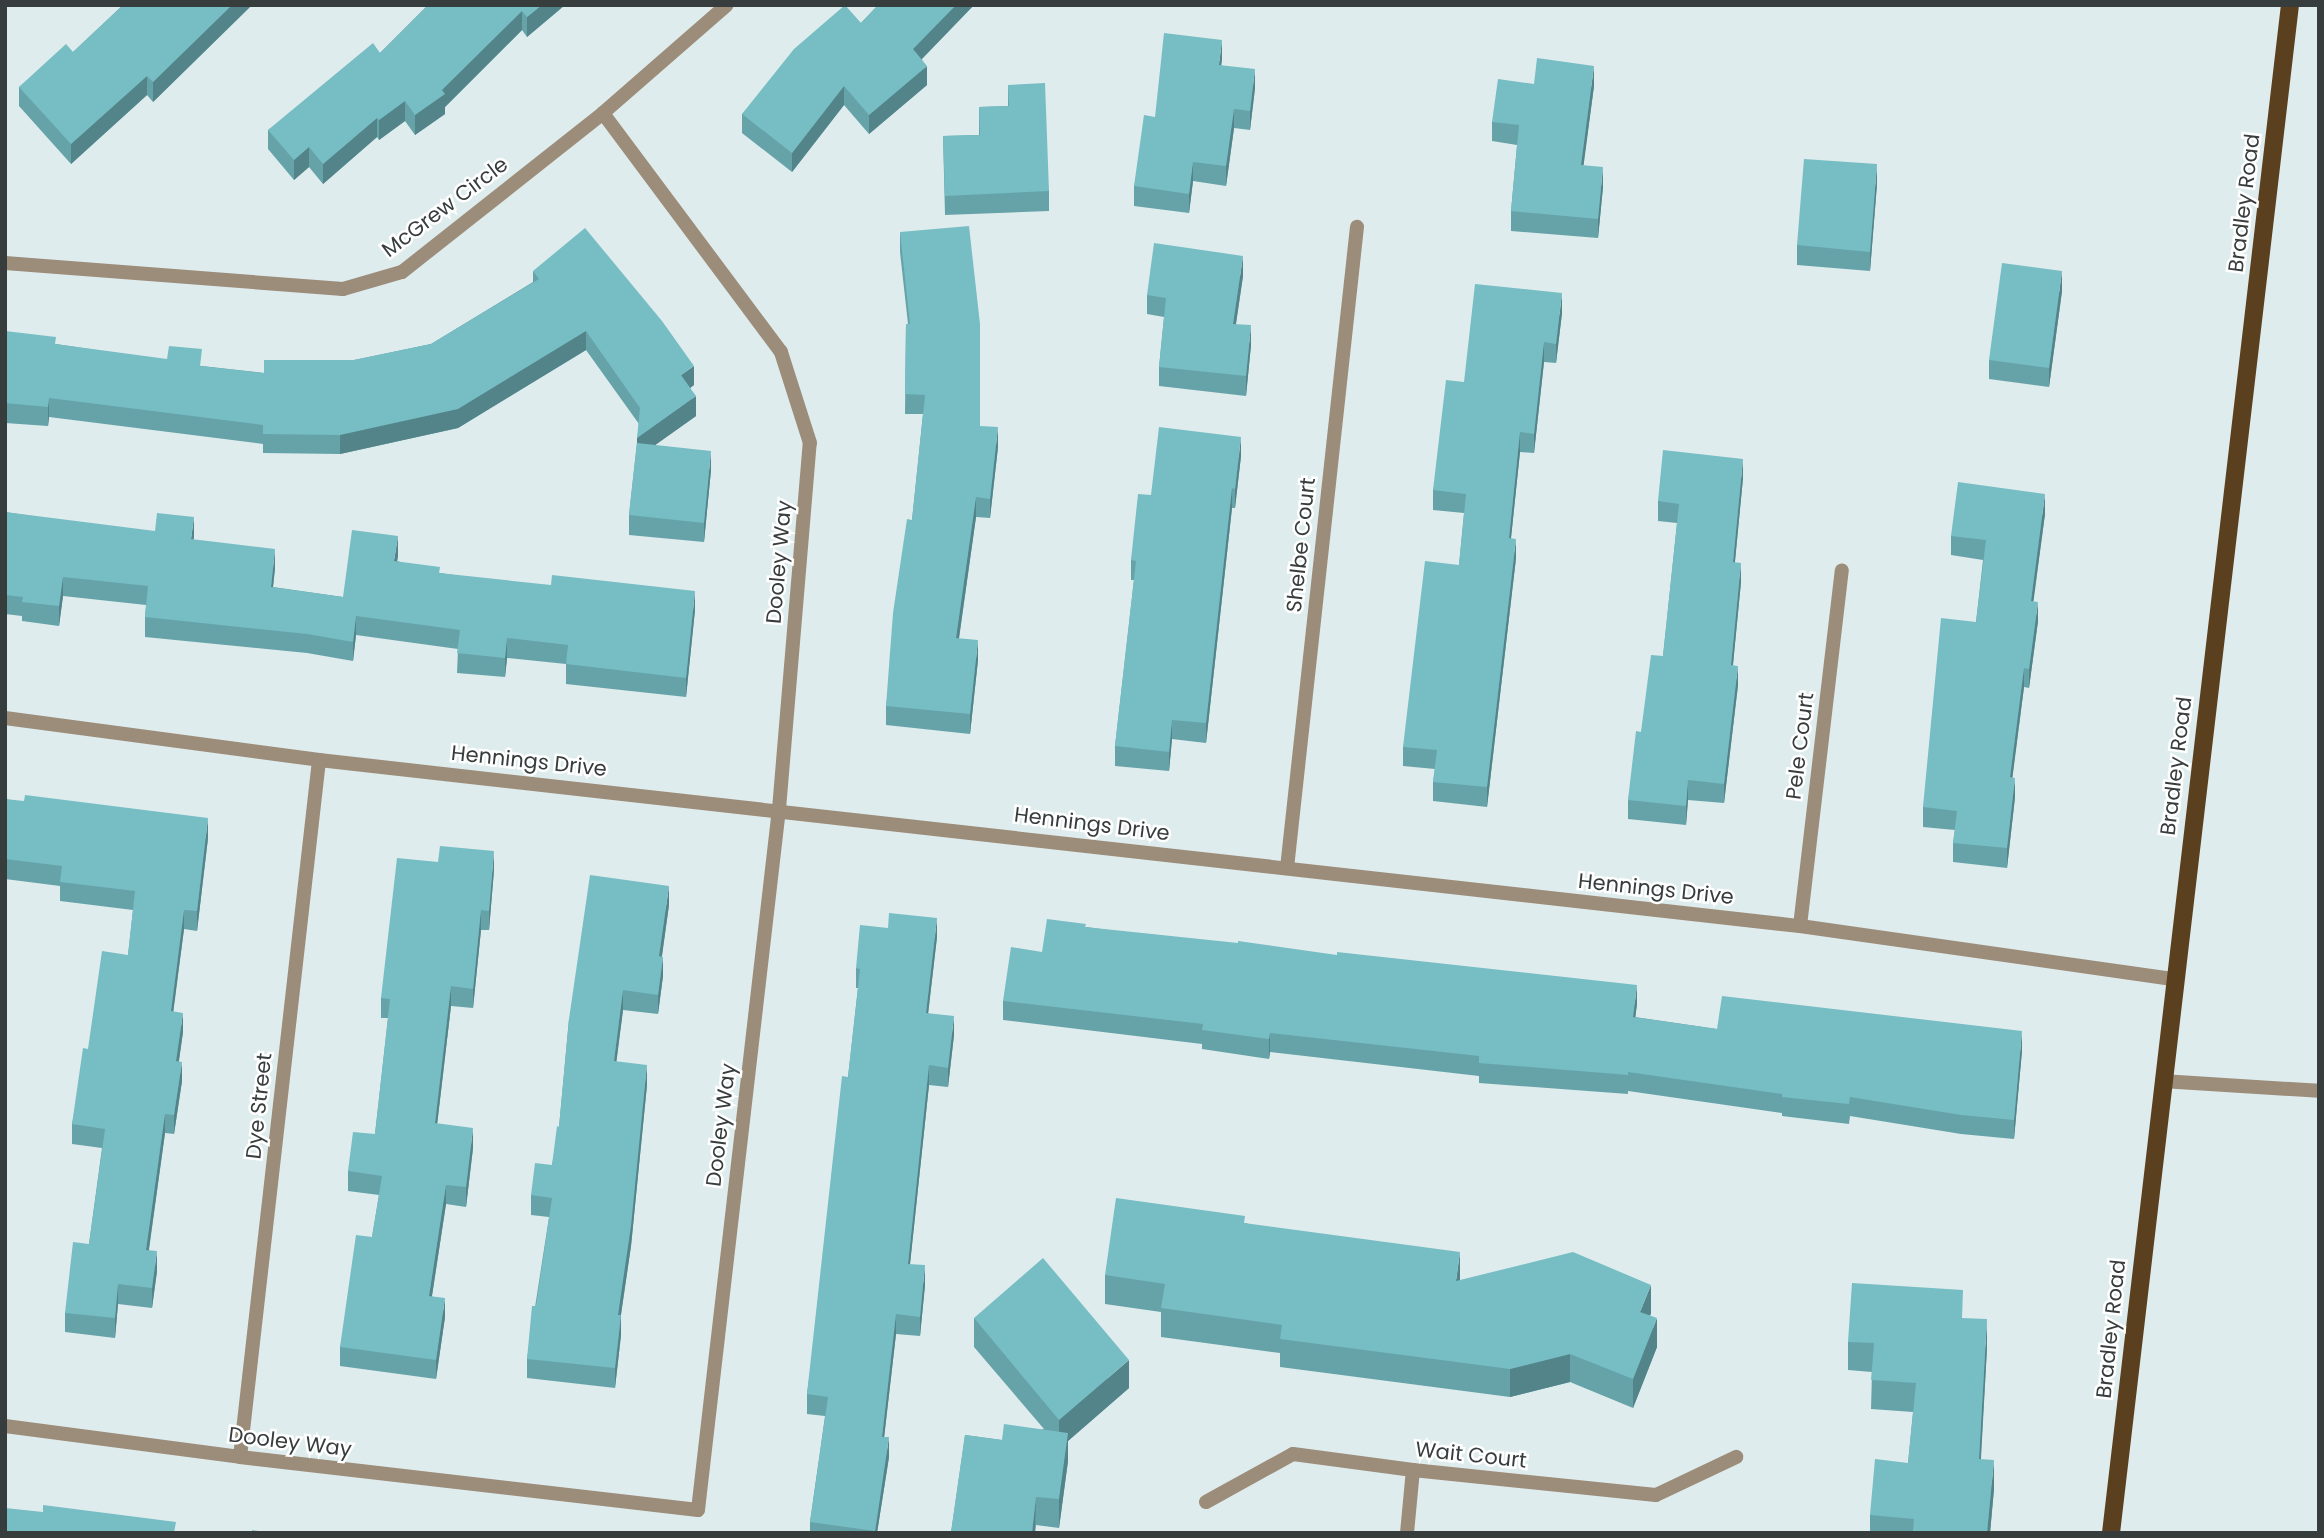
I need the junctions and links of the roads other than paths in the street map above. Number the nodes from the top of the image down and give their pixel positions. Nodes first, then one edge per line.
1 (727, 5) edge
2 (2290, 5) edge
3 (603, 113) junction
4 (1357, 227) dead end
5 (5, 263) edge
6 (1842, 570) dead end
7 (5, 718) edge
8 (319, 760) junction
9 (779, 809) junction
10 (1287, 868) junction
11 (1800, 926) junction
12 (2174, 979) junction
13 (2162, 1081) junction
14 (2319, 1091) edge
15 (5, 1426) edge
16 (240, 1457) junction
17 (1736, 1457) dead end
18 (1413, 1470) junction
19 (1206, 1502) dead end
20 (1407, 1533) edge
21 (2111, 1533) edge

1 - 3 street, McGrew Circle
2 - 12 main road, Bradley Road
3 - 5 street, McGrew Circle
3 - 9 street, Dooley Way
4 - 10 street, Shelbe Court
6 - 11 street, Pele Court
7 - 8 street, Hennings Drive
8 - 9 street, Hennings Drive
8 - 16 street, Dye Street
9 - 10 street, Hennings Drive
9 - 16 street, Dooley Way
10 - 11 street, Hennings Drive
11 - 12 street, Hennings Drive
12 - 13 main road, Bradley Road
13 - 14 street
13 - 21 main road, Bradley Road
15 - 16 street, Dooley Way
17 - 18 street, Wait Court
18 - 19 street, Wait Court
18 - 20 street

